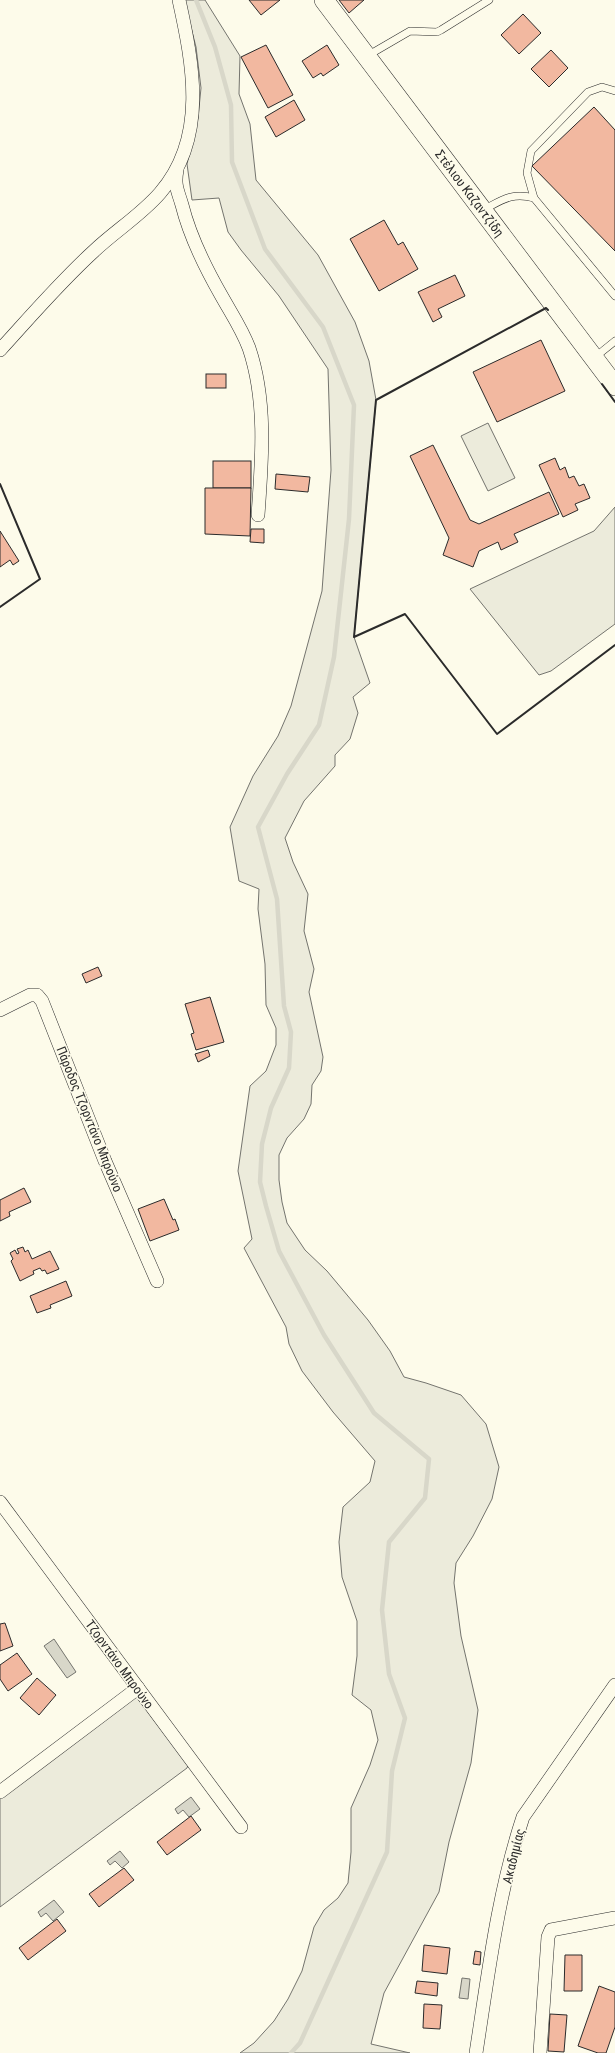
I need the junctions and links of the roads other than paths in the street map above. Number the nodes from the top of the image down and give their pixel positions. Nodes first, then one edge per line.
1 (179, 0) edge
2 (489, 0) edge
3 (329, 2) edge
4 (367, 56) junction
5 (615, 91) edge
6 (178, 167) junction
7 (534, 198) junction
8 (483, 210) junction
9 (615, 296) edge
10 (615, 342) edge
11 (0, 350) edge
12 (594, 358) junction
13 (615, 386) edge
14 (258, 515) dead end
15 (0, 1010) edge
16 (157, 1281) dead end
17 (0, 1502) edge
18 (615, 1685) edge
19 (138, 1688) junction
20 (0, 1792) edge
21 (241, 1827) dead end
22 (615, 1918) edge
23 (476, 2053) edge
24 (540, 2053) edge

1 - 6 street
2 - 4 lane
3 - 4 main road, Στέλιου Καζαντζίδη
4 - 8 main road, Στέλιου Καζαντζίδη
5 - 7 lane
6 - 11 street
6 - 14 street
7 - 8 lane
7 - 9 lane
8 - 12 main road, Στέλιου Καζαντζίδη
10 - 12 lane
12 - 13 main road, Στέλιου Καζαντζίδη
15 - 16 street, Πάροδος Τζορντάνο Μπρούνο
17 - 19 street, Τζορντάνο Μπρούνο
18 - 23 street, Ακαδημίας
19 - 20 street
19 - 21 street, Τζορντάνο Μπρούνο
22 - 24 street

